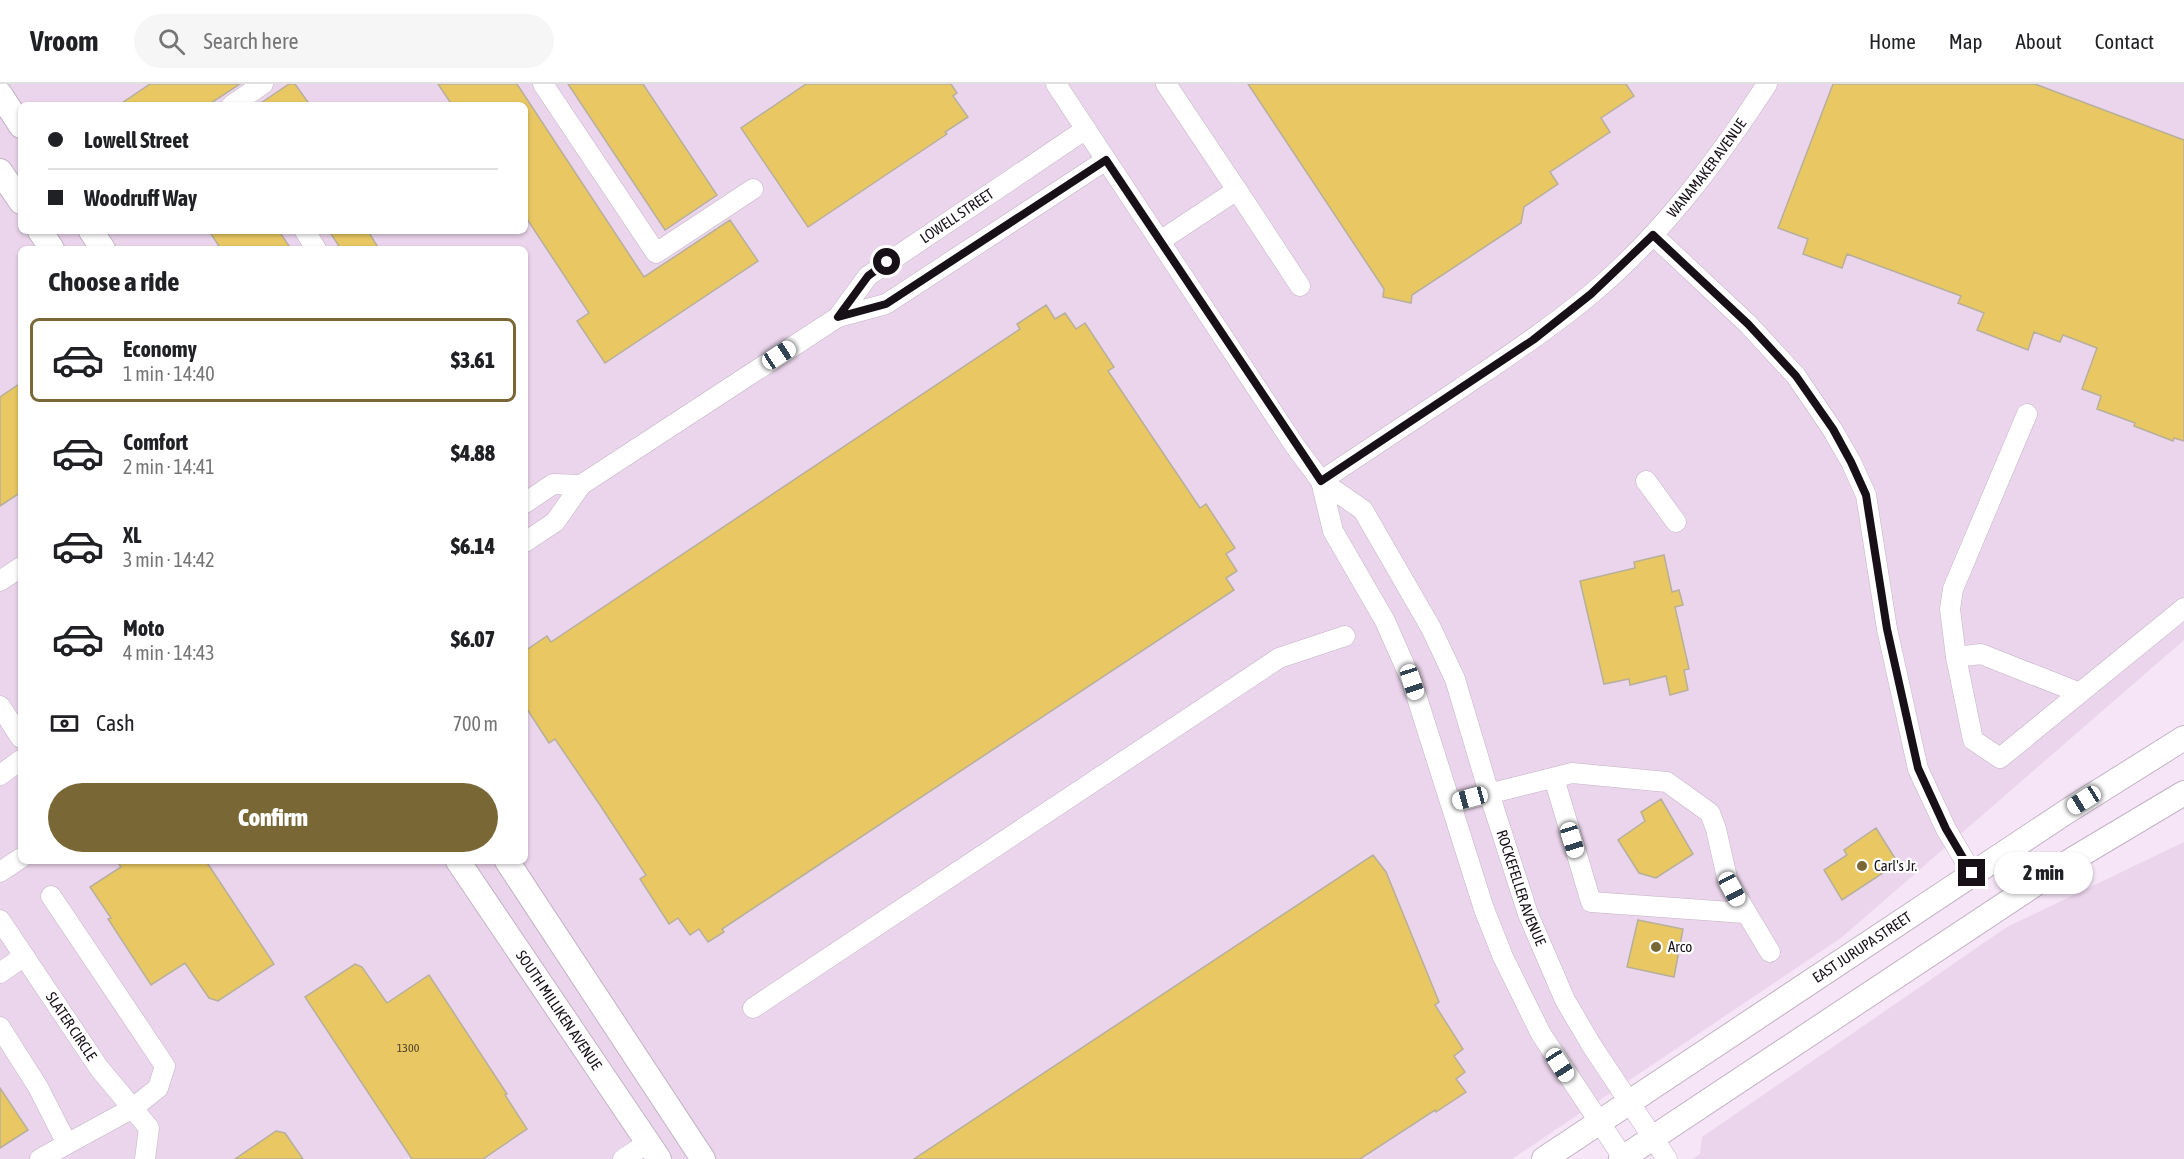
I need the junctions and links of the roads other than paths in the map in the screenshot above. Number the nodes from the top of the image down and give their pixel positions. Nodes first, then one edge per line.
1 (263, 84) edge
2 (543, 84) edge
3 (1056, 84) edge
4 (1166, 84) edge
5 (1767, 84) edge
6 (0, 94) edge
7 (236, 102) edge
8 (18, 121) edge
9 (1086, 129) junction
10 (1106, 160) junction
11 (0, 171) edge
12 (753, 189) dead end
13 (1237, 189) junction
14 (18, 198) edge
15 (1653, 235) junction
16 (1160, 241) junction
17 (1300, 286) dead end
18 (838, 317) junction
19 (2027, 414) dead end
20 (1321, 481) junction
21 (1646, 482) dead end
22 (581, 485) junction
23 (528, 501) edge
24 (1676, 522) dead end
25 (528, 540) edge
26 (18, 569) edge
27 (0, 581) edge
28 (2184, 608) edge
29 (1345, 636) dead end
30 (1956, 657) junction
31 (2080, 693) junction
32 (0, 706) edge
33 (18, 733) edge
34 (2184, 738) edge
35 (18, 762) edge
36 (0, 775) edge
37 (1554, 778) junction
38 (1489, 793) junction
39 (2184, 793) edge
40 (1452, 803) junction
41 (18, 860) edge
42 (460, 864) edge
43 (509, 864) edge
44 (0, 872) edge
45 (1972, 873) junction
46 (51, 896) dead end
47 (1744, 913) junction
48 (0, 920) edge
49 (1770, 952) dead end
50 (24, 956) junction
51 (0, 973) edge
52 (753, 1008) dead end
53 (0, 1027) edge
54 (1630, 1102) junction
55 (133, 1108) junction
56 (1599, 1123) junction
57 (1654, 1138) junction
58 (67, 1144) junction
59 (654, 1151) edge
60 (40, 1159) edge
61 (144, 1159) edge
62 (623, 1159) edge
63 (704, 1159) edge
64 (1544, 1159) edge
65 (1623, 1159) edge
66 (1667, 1159) edge

1 - 7 street
2 - 12 street
3 - 9 street, ROCKEFELLER AVENUE
4 - 13 street
5 - 15 street, WANAMAKER AVENUE
6 - 8 main road
9 - 10 street, ROCKEFELLER AVENUE
9 - 18 street, LOWELL STREET
10 - 16 street, ROCKEFELLER AVENUE
10 - 18 street, LOWELL STREET
11 - 14 main road
13 - 16 street
13 - 17 street
15 - 20 street, WANAMAKER AVENUE
15 - 45 street
16 - 20 street, ROCKEFELLER AVENUE
18 - 22 street, LOWELL STREET
19 - 30 street
20 - 38 street, ROCKEFELLER AVENUE
20 - 40 street, ROCKEFELLER AVENUE
21 - 24 street
22 - 23 street
22 - 25 street, LOWELL STREET
26 - 27 street
28 - 31 street
29 - 52 street
30 - 31 street
30 - 31 street
32 - 33 street
34 - 45 main road, EAST JURUPA STREET
35 - 36 street
37 - 38 street
37 - 47 street
37 - 47 street
38 - 40 street
38 - 54 street, ROCKEFELLER AVENUE
39 - 57 main road
40 - 56 street, ROCKEFELLER AVENUE
41 - 44 street
42 - 59 main road, SOUTH MILLIKEN AVENUE
43 - 63 main road
45 - 54 main road, EAST JURUPA STREET
46 - 55 street
47 - 49 street
48 - 50 street, SLATER CIRCLE
50 - 51 street
50 - 55 street, SLATER CIRCLE
53 - 58 street
54 - 56 main road, EAST JURUPA STREET
54 - 57 street, ROCKEFELLER AVENUE
55 - 58 street
55 - 61 street, SLATER CIRCLE
56 - 64 main road, EAST JURUPA STREET
56 - 65 street, ROCKEFELLER AVENUE
57 - 65 main road
57 - 66 street, ROCKEFELLER AVENUE
58 - 60 street
59 - 62 street

